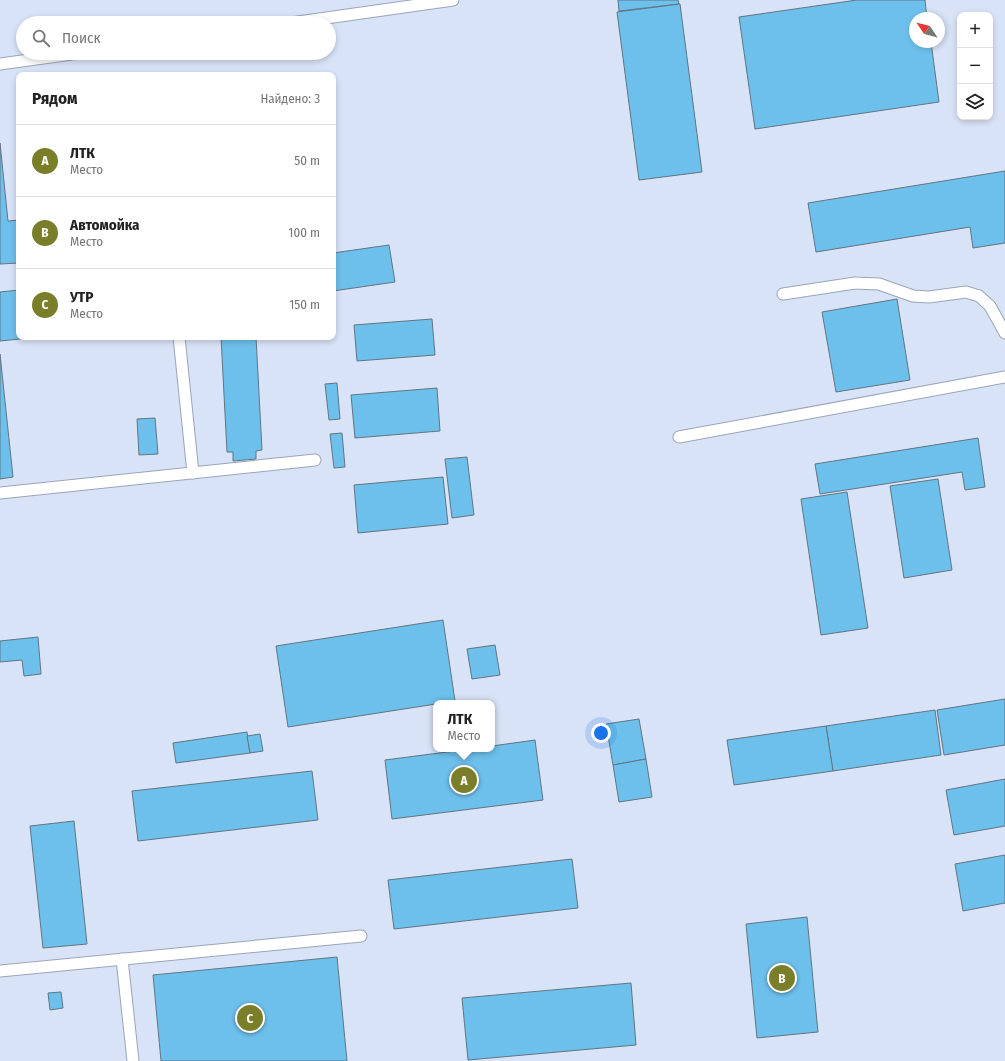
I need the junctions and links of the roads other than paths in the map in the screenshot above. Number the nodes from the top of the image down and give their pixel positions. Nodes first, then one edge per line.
1 (452, 0) edge
2 (336, 16) edge
3 (29, 60) edge
4 (0, 64) edge
5 (783, 294) dead end
6 (1005, 333) edge
7 (179, 340) edge
8 (1005, 377) edge
9 (679, 437) dead end
10 (315, 460) dead end
11 (193, 473) junction
12 (0, 493) edge
13 (361, 936) dead end
14 (122, 959) junction
15 (0, 971) edge
16 (133, 1061) edge

1 - 2 lane
3 - 4 lane
5 - 6 lane
7 - 11 lane
8 - 9 lane
10 - 11 lane
11 - 12 lane
13 - 14 lane
14 - 15 lane
14 - 16 lane

